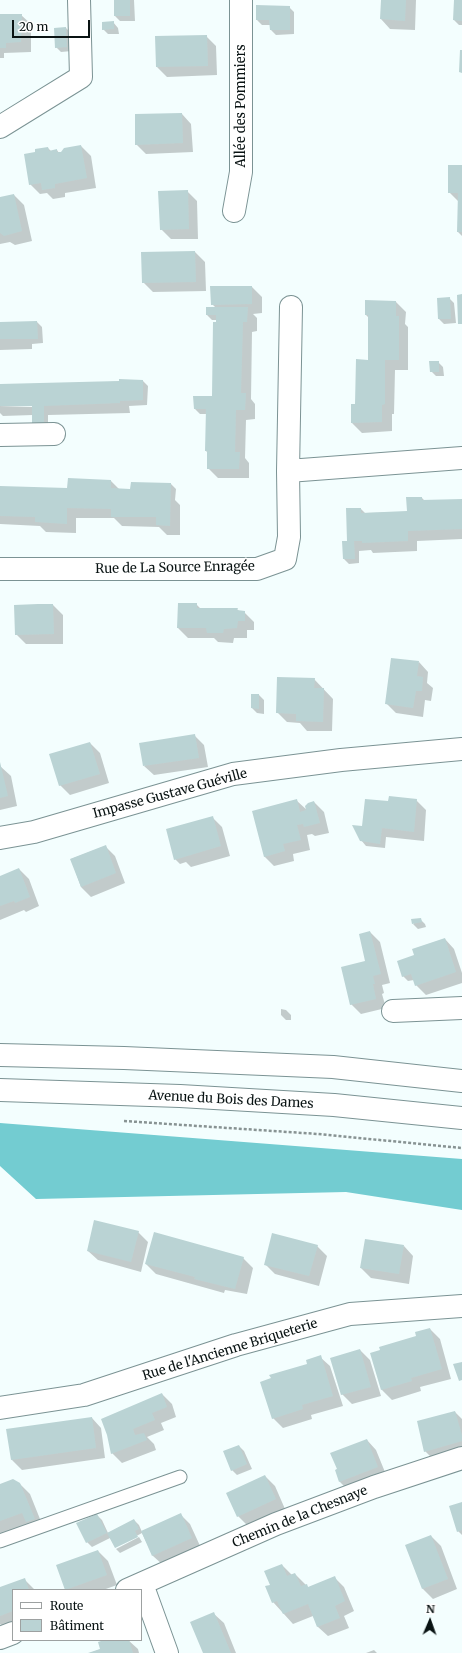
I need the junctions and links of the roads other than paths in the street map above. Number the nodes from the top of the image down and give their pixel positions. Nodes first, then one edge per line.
1 (79, 0) edge
2 (241, 0) edge
3 (0, 127) edge
4 (234, 211) dead end
5 (291, 307) dead end
6 (54, 434) dead end
7 (0, 435) edge
8 (462, 458) edge
9 (288, 471) junction
10 (0, 569) edge
11 (462, 749) edge
12 (0, 838) edge
13 (462, 1008) edge
14 (393, 1011) dead end
15 (0, 1055) edge
16 (462, 1081) edge
17 (0, 1090) edge
18 (462, 1118) edge
19 (462, 1306) edge
20 (0, 1408) edge
21 (462, 1458) edge
22 (180, 1477) dead end
23 (0, 1542) edge
24 (134, 1587) edge
25 (142, 1603) edge
26 (12, 1633) edge
27 (0, 1638) edge
28 (167, 1653) edge

1 - 3 main road
2 - 4 main road, Allée des Pommiers
5 - 9 main road, Rue de La Source Enragée
6 - 7 main road
8 - 9 main road
9 - 10 main road, Rue de La Source Enragée
11 - 12 main road, Impasse Gustave Guéville
13 - 14 main road
15 - 16 main road
17 - 18 main road, Avenue du Bois des Dames
19 - 20 main road, Rue de l'Ancienne Briqueterie
21 - 24 main road, Chemin de la Chesnaye
22 - 23 lane
25 - 28 main road, Chemin de la Chesnaye
26 - 27 main road

